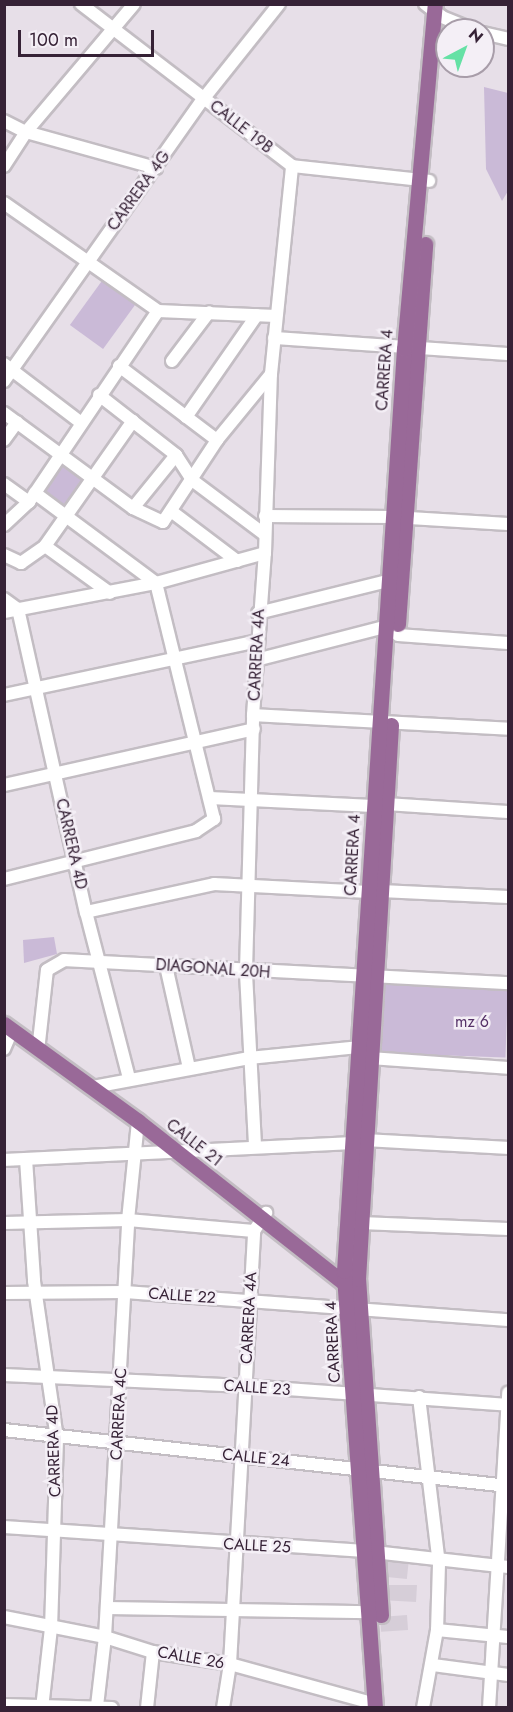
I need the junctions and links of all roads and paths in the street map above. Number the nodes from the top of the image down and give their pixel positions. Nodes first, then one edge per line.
1 (81, 4) edge
2 (134, 4) edge
3 (279, 4) edge
4 (436, 9) edge
5 (452, 18) edge
6 (114, 31) junction
7 (204, 98) junction
8 (4, 121) edge
9 (26, 132) junction
10 (4, 166) edge
11 (292, 166) junction
12 (156, 168) junction
13 (425, 181) junction
14 (4, 203) edge
15 (88, 260) junction
16 (158, 310) junction
17 (209, 312) junction
18 (257, 315) junction
19 (276, 316) junction
20 (274, 338) junction
21 (411, 349) junction
22 (508, 354) edge
23 (172, 361) dead end
24 (119, 366) junction
25 (8, 367) edge
26 (271, 375) junction
27 (4, 381) edge
28 (99, 395) junction
29 (4, 413) edge
30 (186, 417) junction
31 (133, 421) junction
32 (16, 422) junction
33 (80, 422) junction
34 (4, 440) edge
35 (217, 440) junction
36 (60, 452) junction
37 (176, 455) junction
38 (92, 477) junction
39 (192, 480) junction
40 (4, 484) edge
41 (32, 497) junction
42 (133, 508) junction
43 (171, 511) junction
44 (64, 514) junction
45 (265, 516) junction
46 (400, 517) junction
47 (508, 524) edge
48 (4, 525) edge
49 (264, 534) junction
50 (45, 546) junction
51 (265, 553) junction
52 (9, 559) edge
53 (237, 561) junction
54 (391, 580) junction
55 (156, 583) junction
56 (110, 593) junction
57 (4, 599) edge
58 (18, 609) junction
59 (4, 612) edge
60 (258, 613) junction
61 (393, 631) junction
62 (257, 641) junction
63 (508, 643) edge
64 (174, 659) junction
65 (256, 660) junction
66 (34, 688) junction
67 (4, 695) edge
68 (254, 715) junction
69 (386, 721) junction
70 (254, 729) junction
71 (508, 729) edge
72 (195, 740) junction
73 (55, 773) junction
74 (4, 785) edge
75 (210, 798) junction
76 (253, 798) junction
77 (379, 805) junction
78 (508, 812) edge
79 (75, 862) junction
80 (4, 879) edge
81 (248, 885) junction
82 (375, 891) junction
83 (508, 897) edge
84 (86, 912) junction
85 (100, 963) junction
86 (166, 966) junction
87 (246, 971) junction
88 (370, 979) junction
89 (508, 983) edge
90 (4, 1014) edge
91 (8, 1027) edge
92 (39, 1042) junction
93 (4, 1049) edge
94 (365, 1052) junction
95 (249, 1058) junction
96 (189, 1068) junction
97 (508, 1068) edge
98 (129, 1078) junction
99 (95, 1086) junction
100 (138, 1121) junction
101 (360, 1142) junction
102 (255, 1145) junction
103 (508, 1148) edge
104 (181, 1153) junction
105 (134, 1156) junction
106 (26, 1159) junction
107 (4, 1160) edge
108 (128, 1220) junction
109 (30, 1221) junction
110 (260, 1221) junction
111 (4, 1223) edge
112 (361, 1223) junction
113 (508, 1229) edge
114 (352, 1282) junction
115 (125, 1292) junction
116 (4, 1293) edge
117 (36, 1293) junction
118 (250, 1301) junction
119 (355, 1310) junction
120 (508, 1320) edge
121 (4, 1375) edge
122 (51, 1379) junction
123 (122, 1382) junction
124 (245, 1386) junction
125 (360, 1395) junction
126 (419, 1397) junction
127 (508, 1401) edge
128 (4, 1430) edge
129 (57, 1438) junction
130 (118, 1444) junction
131 (240, 1457) junction
132 (365, 1470) junction
133 (429, 1479) junction
134 (506, 1486) edge
135 (4, 1527) edge
136 (55, 1531) junction
137 (112, 1535) junction
138 (237, 1545) junction
139 (372, 1552) junction
140 (436, 1558) junction
141 (502, 1566) edge
142 (107, 1608) junction
143 (233, 1612) junction
144 (371, 1612) junction
145 (4, 1617) edge
146 (51, 1628) junction
147 (437, 1630) junction
148 (491, 1635) junction
149 (105, 1637) junction
150 (508, 1637) edge
151 (153, 1652) junction
152 (230, 1664) junction
153 (433, 1665) junction
154 (489, 1673) junction
155 (508, 1676) edge
156 (4, 1705) edge
157 (42, 1706) edge
158 (97, 1706) edge
159 (378, 1706) edge
160 (112, 1707) edge
161 (147, 1707) edge
162 (224, 1707) edge
163 (423, 1707) edge
164 (489, 1707) edge

1 - 6 street, CALLE 19B
2 - 6 street
3 - 7 street, CARRERA 4G
4 - 5 street
4 - 13 main road, CARRERA 4
6 - 7 street, CALLE 19B
6 - 9 street
7 - 11 street, CALLE 19B
7 - 12 street, CARRERA 4G
8 - 9 street
9 - 10 street
9 - 12 street
11 - 13 street
11 - 19 street, CARRERA 4A
12 - 15 street, CARRERA 4G
13 - 21 main road, CARRERA 4
14 - 15 street
15 - 16 street
15 - 25 street, CARRERA 4G
16 - 17 street
16 - 24 street
17 - 18 street
17 - 23 street
18 - 19 street
18 - 30 street
19 - 20 street, CARRERA 4A
20 - 21 street
20 - 26 street, CARRERA 4A
21 - 22 street
21 - 46 main road, CARRERA 4
24 - 28 street
24 - 30 street
25 - 27 street, CARRERA 4G
25 - 33 street
26 - 35 street
26 - 45 street, CARRERA 4A
28 - 31 street
28 - 33 street
29 - 32 street
30 - 35 street
31 - 37 street
31 - 38 street
32 - 34 street
32 - 36 street
33 - 36 street
35 - 39 street
36 - 38 street
36 - 41 street
37 - 39 street
37 - 42 street
38 - 42 street
38 - 44 street
39 - 43 street
39 - 49 street
40 - 41 street
41 - 44 street
41 - 48 street
42 - 43 street
43 - 53 street
44 - 50 street
44 - 55 street
45 - 46 street
45 - 49 street, CARRERA 4A
46 - 47 street
46 - 54 main road, CARRERA 4
46 - 61 main road, CARRERA 4
49 - 51 street, CARRERA 4A
50 - 52 street
50 - 56 street
51 - 53 street
51 - 60 street, CARRERA 4A
53 - 55 street
54 - 60 street
54 - 61 main road, CARRERA 4
55 - 56 street
55 - 64 street
56 - 58 street
57 - 58 street
58 - 59 street
58 - 66 street, CARRERA 4D
60 - 62 street, CARRERA 4A
61 - 63 street
61 - 65 street
61 - 69 main road, CARRERA 4
62 - 64 street
62 - 65 street, CARRERA 4A
64 - 66 street
64 - 72 street
65 - 68 street, CARRERA 4A
66 - 67 street
66 - 73 street, CARRERA 4D
68 - 69 street
68 - 70 street, CARRERA 4A
69 - 71 street
69 - 77 main road, CARRERA 4
70 - 72 street
70 - 76 street, CARRERA 4A
72 - 73 street
72 - 75 street
73 - 74 street
73 - 79 street, CARRERA 4D
75 - 76 street
75 - 79 street
76 - 77 street
76 - 81 street, CARRERA 4A
77 - 78 street
77 - 82 main road, CARRERA 4
79 - 80 street
79 - 84 street, CARRERA 4D
81 - 82 street
81 - 84 street
81 - 87 street, CARRERA 4A
82 - 83 street
82 - 88 main road, CARRERA 4
84 - 85 street, CARRERA 4D
85 - 86 street, DIAGONAL 20H
85 - 92 street, DIAGONAL 20H
85 - 98 street, CARRERA 4D
86 - 87 street, DIAGONAL 20H
86 - 96 street
87 - 88 street, DIAGONAL 20H
87 - 95 street, CARRERA 4A
88 - 89 street, DIAGONAL 20H
88 - 94 main road, CARRERA 4
90 - 92 main road, CALLE 21
91 - 93 street
91 - 99 main road, CALLE 21
92 - 99 main road, CALLE 21
94 - 95 street
94 - 97 street
94 - 101 main road, CARRERA 4
95 - 96 street
95 - 102 street, CARRERA 4A
96 - 98 street
98 - 99 street
99 - 100 main road, CALLE 21
99 - 104 main road, CALLE 21
100 - 104 main road, CALLE 21
100 - 105 street, CARRERA 4C
101 - 102 street
101 - 103 street
101 - 112 main road, CARRERA 4
101 - 114 main road, CARRERA 4
102 - 104 street
104 - 105 street
104 - 110 main road, CALLE 21
105 - 106 street
105 - 108 street, CARRERA 4C
106 - 107 street
106 - 109 street, CARRERA 4D
108 - 109 street
108 - 110 street
108 - 115 street, CARRERA 4C
109 - 111 street
109 - 117 street, CARRERA 4D
110 - 114 main road, CALLE 21
110 - 118 street, CARRERA 4A
112 - 113 street
112 - 114 main road, CARRERA 4
114 - 119 main road, CARRERA 4
115 - 117 street, CALLE 22
115 - 118 street, CALLE 22
115 - 123 street, CARRERA 4C
116 - 117 street, CALLE 22
117 - 122 street, CARRERA 4D
118 - 119 street, CALLE 22
118 - 124 street, CARRERA 4A
119 - 120 street, CALLE 22
119 - 125 main road, CARRERA 4
121 - 122 street, CALLE 23
122 - 123 street, CALLE 23
122 - 129 street, CARRERA 4D
123 - 124 street, CALLE 23
123 - 130 street, CARRERA 4C
124 - 125 street, CALLE 23
124 - 131 street, CARRERA 4A
125 - 126 street, CALLE 23
125 - 132 main road, CARRERA 4
126 - 127 street, CALLE 23
126 - 133 street
127 - 134 street
128 - 129 street, CALLE 24
129 - 130 street, CALLE 24
129 - 136 street, CARRERA 4D
130 - 131 street, CALLE 24
130 - 137 street, CARRERA 4C
131 - 132 street, CALLE 24
131 - 138 street, CARRERA 4A
132 - 133 street, CALLE 24
132 - 139 main road, CARRERA 4
133 - 134 street, CALLE 24
133 - 140 street
134 - 141 street
135 - 136 street, CALLE 25
136 - 137 street, CALLE 25
136 - 146 street, CARRERA 4D
137 - 138 street, CALLE 25
137 - 142 street, CARRERA 4C
138 - 139 street, CALLE 25
138 - 143 street, CARRERA 4A
139 - 140 street, CALLE 25
139 - 144 main road, CARRERA 4
139 - 159 main road, CARRERA 4
140 - 141 street, CALLE 25
140 - 147 street
141 - 148 street
142 - 143 street
142 - 149 street, CARRERA 4C
143 - 144 street
143 - 152 street, CARRERA 4A
144 - 159 main road, CARRERA 4
145 - 146 street, CALLE 26
146 - 149 street, CALLE 26
146 - 157 street, CARRERA 4D
147 - 148 street
147 - 153 street
148 - 150 street
148 - 154 street
149 - 151 street, CALLE 26
149 - 158 street, CARRERA 4C
151 - 152 street, CALLE 26
151 - 161 street
152 - 159 street, CALLE 26
152 - 162 street, CARRERA 4A
153 - 154 street
153 - 163 street
154 - 155 street
154 - 164 street
156 - 157 street
157 - 158 street
158 - 160 street

